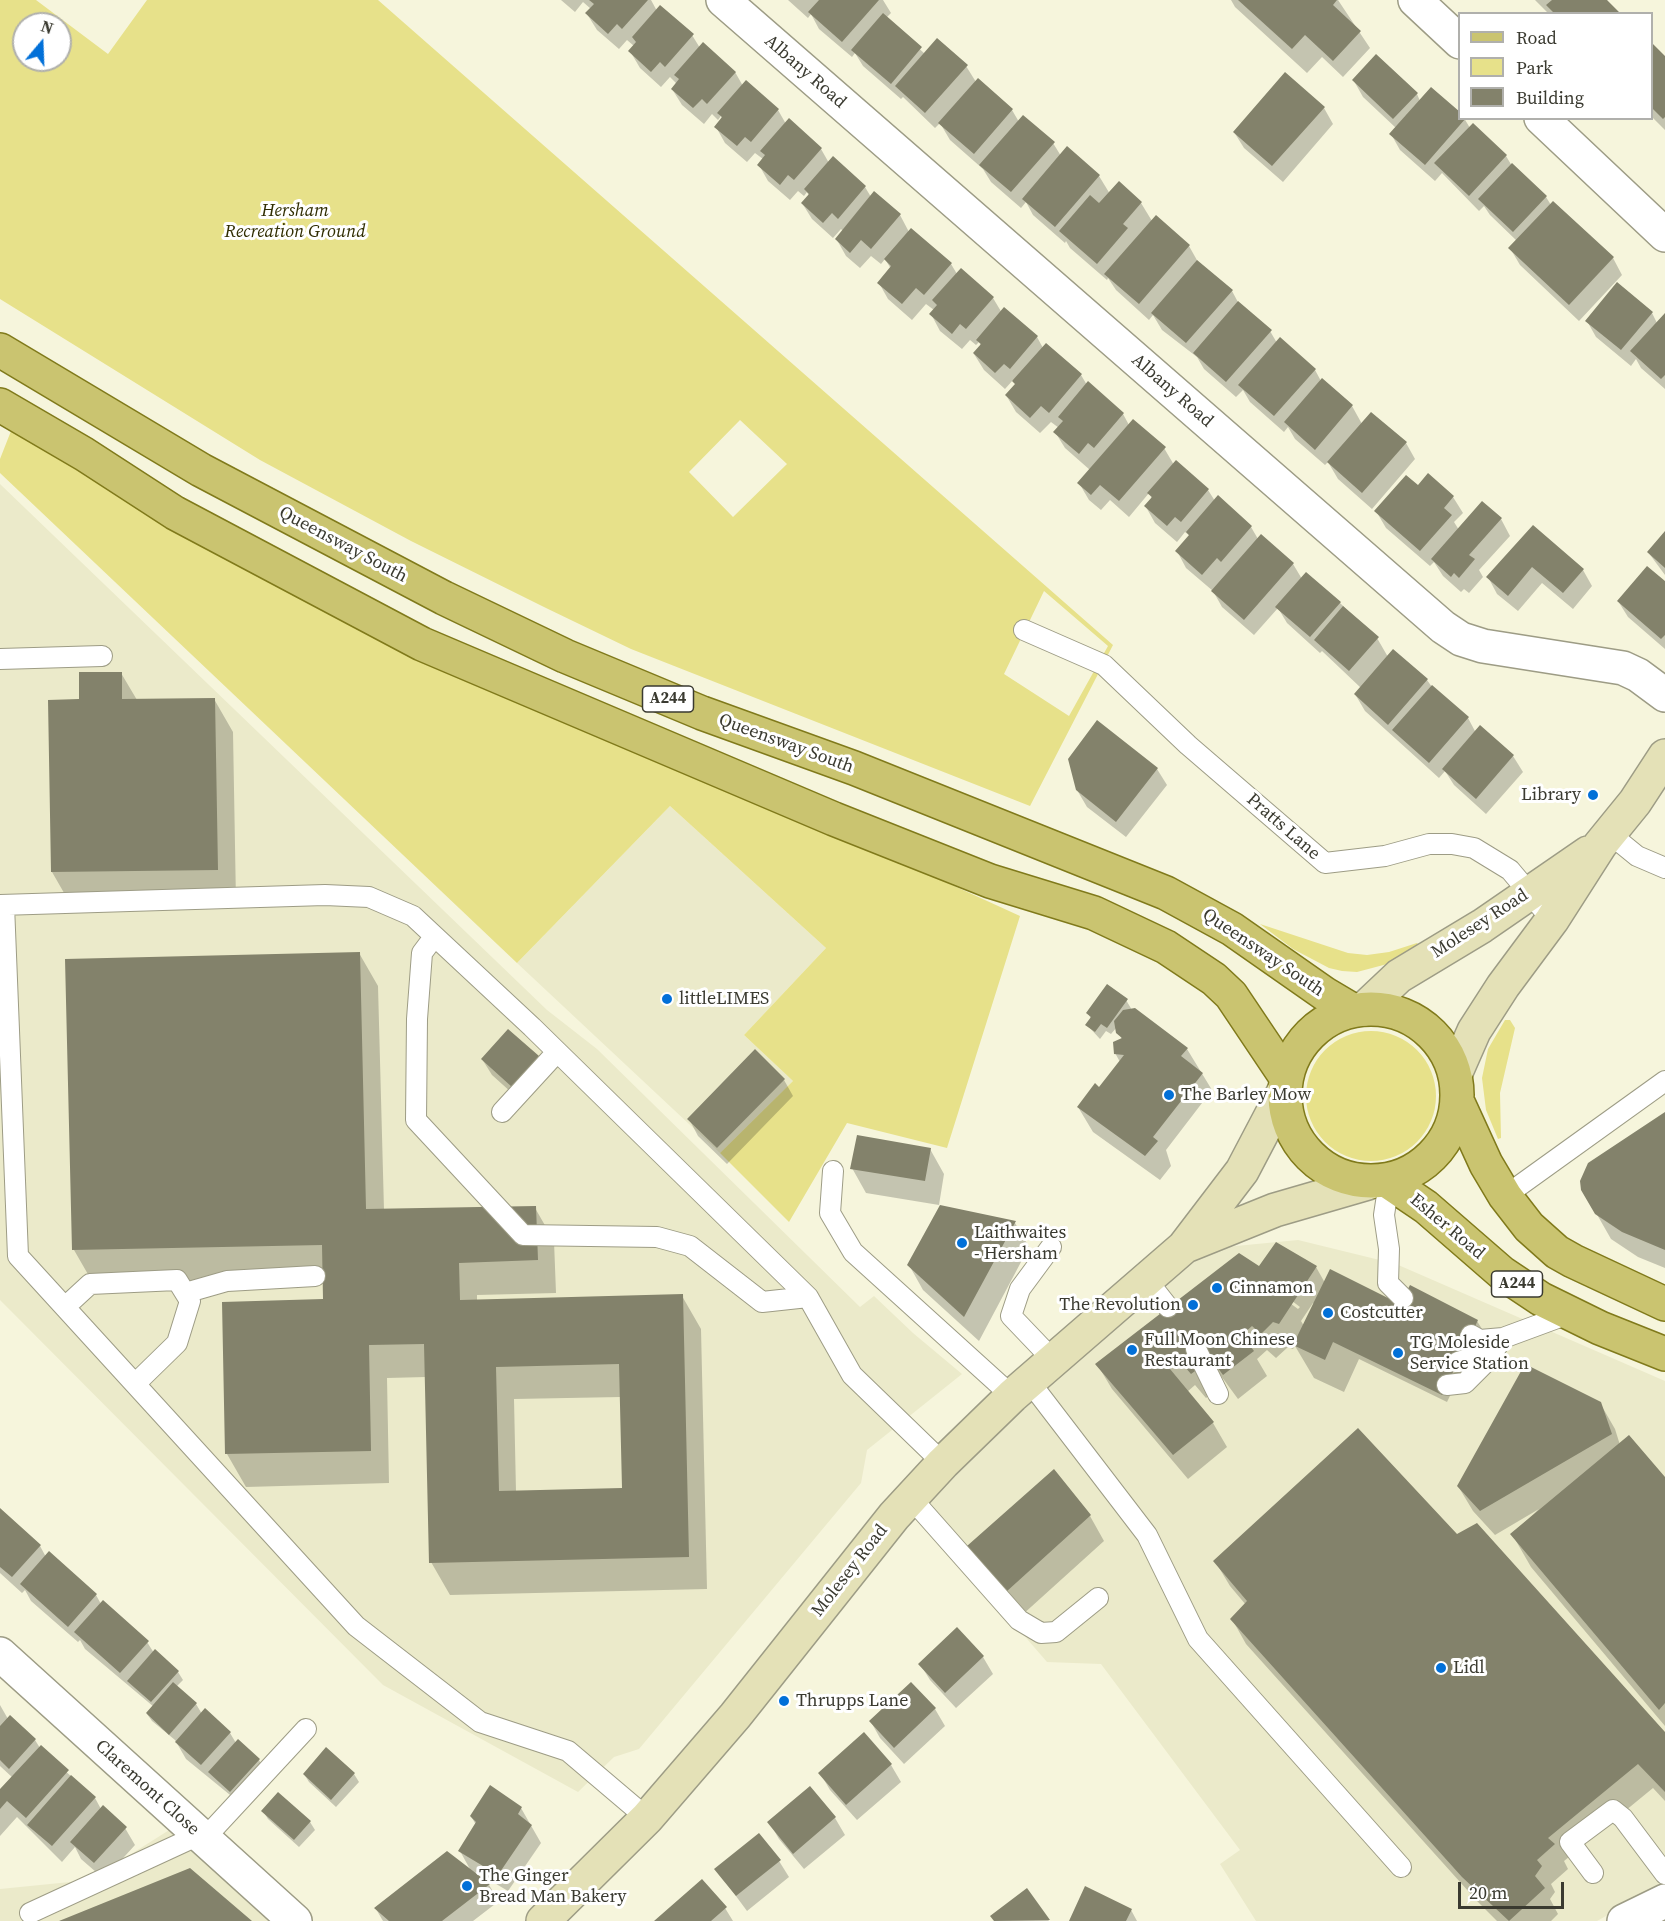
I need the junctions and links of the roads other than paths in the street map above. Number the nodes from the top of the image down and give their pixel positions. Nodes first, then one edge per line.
1 (723, 0) edge
2 (1415, 0) edge
3 (1458, 40) edge
4 (1543, 120) edge
5 (1665, 235) edge
6 (0, 350) edge
7 (0, 405) edge
8 (1024, 630) dead end
9 (102, 656) dead end
10 (0, 659) edge
11 (1665, 695) edge
12 (1665, 756) edge
13 (1605, 839) junction
14 (1665, 868) edge
15 (1527, 894) junction
16 (2, 905) edge
17 (1552, 920) junction
18 (434, 937) junction
19 (1358, 1010) junction
20 (557, 1052) junction
21 (1456, 1072) junction
22 (1665, 1081) edge
23 (1284, 1085) junction
24 (1459, 1105) junction
25 (502, 1112) dead end
26 (833, 1171) dead end
27 (1378, 1183) junction
28 (1505, 1196) junction
29 (1051, 1247) dead end
30 (1184, 1247) junction
31 (315, 1276) dead end
32 (1146, 1279) junction
33 (185, 1293) junction
34 (1392, 1293) dead end
35 (808, 1297) junction
36 (1665, 1304) edge
37 (1168, 1307) dead end
38 (65, 1308) junction
39 (1568, 1314) junction
40 (1471, 1335) dead end
41 (1503, 1338) junction
42 (1196, 1349) dead end
43 (1665, 1354) edge
44 (1458, 1362) dead end
45 (1031, 1379) junction
46 (135, 1384) junction
47 (1447, 1385) dead end
48 (1218, 1394) dead end
49 (943, 1463) junction
50 (911, 1498) junction
51 (1098, 1598) dead end
52 (0, 1654) edge
53 (306, 1729) dead end
54 (647, 1818) junction
55 (202, 1837) junction
56 (1401, 1867) dead end
57 (1593, 1873) dead end
58 (1665, 1874) edge
59 (1665, 1901) edge
60 (30, 1913) dead end
61 (295, 1921) edge
62 (543, 1921) edge
63 (1624, 1921) edge

1 - 11 street, Albany Road
2 - 3 street
4 - 5 street
6 - 19 main road, Queensway South / A244
7 - 23 main road, A244
8 - 15 lane, Pratts Lane
9 - 10 lane
12 - 13 street, Molesey Road
13 - 14 lane
13 - 15 street, Molesey Road
13 - 17 street, Molesey Road
15 - 17 lane, Pratts Lane
15 - 19 street, Molesey Road
16 - 18 lane
16 - 38 lane
17 - 21 street, Molesey Road
18 - 20 lane
18 - 35 lane
19 - 21 main road
19 - 23 main road
20 - 25 lane
20 - 35 lane
21 - 24 main road
22 - 28 lane
23 - 27 main road
23 - 30 street, Molesey Road
24 - 27 main road
24 - 28 main road, A244
26 - 45 lane
27 - 30 street, Molesey Road
27 - 34 lane
27 - 39 main road, Esher Road / A244
28 - 36 main road, A244
29 - 45 lane
30 - 32 street, Molesey Road
31 - 33 lane
32 - 37 lane
32 - 45 street, Molesey Road
33 - 38 lane
33 - 46 lane
35 - 49 lane
38 - 46 lane
39 - 41 lane
39 - 43 main road, Esher Road / A244
40 - 41 lane
41 - 44 lane
41 - 47 lane
42 - 48 lane
45 - 49 street, Molesey Road
45 - 56 lane
46 - 54 lane
49 - 50 street, Molesey Road
50 - 51 lane
50 - 54 street, Molesey Road
52 - 55 street, Claremont Close
53 - 55 lane
54 - 62 street, Molesey Road
55 - 60 lane
55 - 61 street, Claremont Close
57 - 58 lane
59 - 63 street

